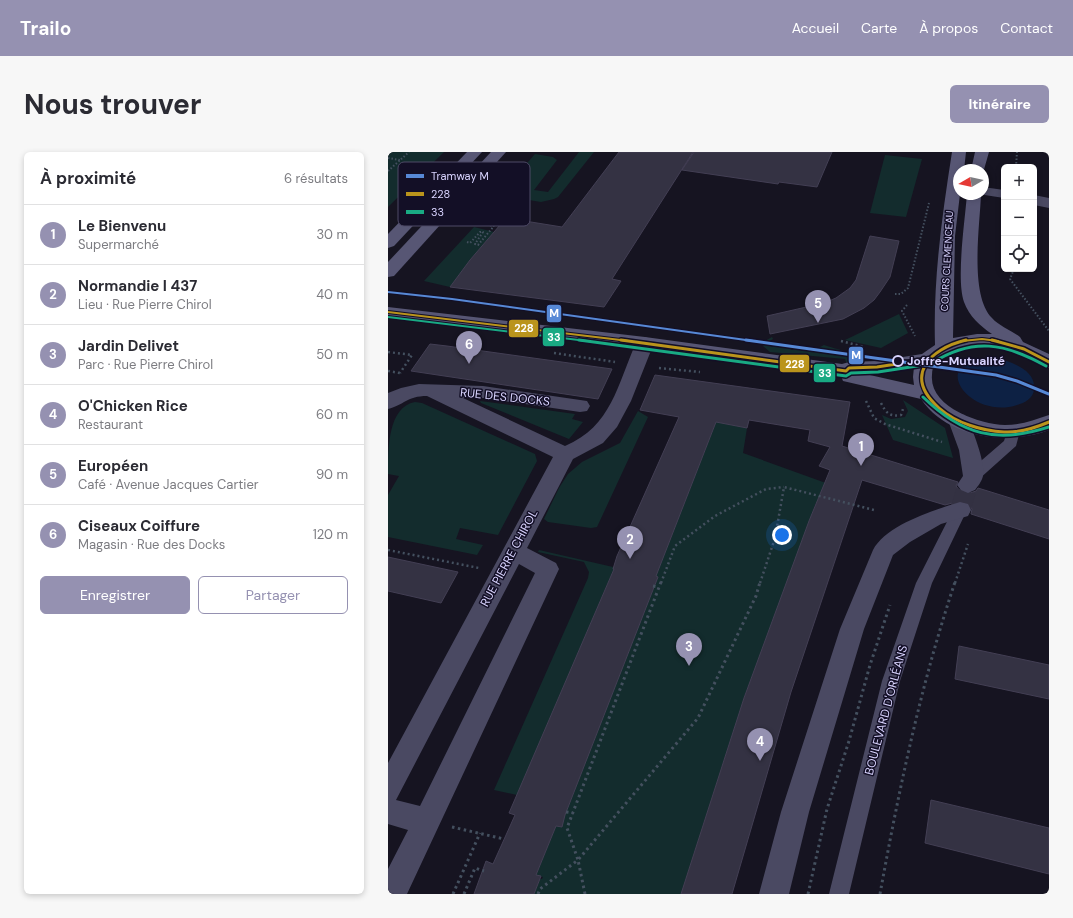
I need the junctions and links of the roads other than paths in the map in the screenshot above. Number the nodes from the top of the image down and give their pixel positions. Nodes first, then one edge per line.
1 (475, 152) edge
2 (500, 152) edge
3 (959, 152) edge
4 (982, 152) edge
5 (465, 162) edge
6 (491, 162) edge
7 (979, 164) edge
8 (989, 192) edge
9 (1001, 194) edge
10 (974, 200) edge
11 (1037, 201) edge
12 (1049, 203) edge
13 (403, 226) edge
14 (431, 226) edge
15 (388, 242) edge
16 (388, 272) edge
17 (388, 312) edge
18 (645, 343) junction
19 (944, 347) junction
20 (1027, 349) junction
21 (929, 359) junction
22 (1049, 362) edge
23 (846, 371) junction
24 (430, 390) junction
25 (927, 394) junction
26 (388, 403) edge
27 (580, 406) dead end
28 (958, 420) junction
29 (1047, 425) edge
30 (1012, 431) junction
31 (565, 454) junction
32 (970, 480) joint
33 (960, 510) joint
34 (513, 551) junction
35 (388, 790) edge
36 (388, 811) edge
37 (427, 821) junction
38 (391, 894) edge
39 (774, 894) edge
40 (839, 894) edge

1 - 5 street
2 - 6 street
3 - 19 street, COURS CLEMENCEAU
4 - 7 street
8 - 9 street
10 - 20 street, COURS CLEMENCEAU
11 - 12 street
13 - 15 street
14 - 16 street
17 - 18 street
18 - 23 street
18 - 31 street
19 - 20 street
19 - 21 street
20 - 22 street
21 - 23 street
21 - 25 street
23 - 25 street
24 - 26 street, RUE DES DOCKS
24 - 27 street, RUE DES DOCKS
24 - 31 street, RUE DES DOCKS
25 - 28 street
28 - 30 street
28 - 32 street
29 - 30 street
30 - 32 lane
31 - 34 street, RUE PIERRE CHIROL
33 - 39 street
33 - 40 lane, BOULEVARD D'ORLÉANS
34 - 35 street, RUE PIERRE CHIROL
34 - 37 street
36 - 37 street
37 - 38 street

